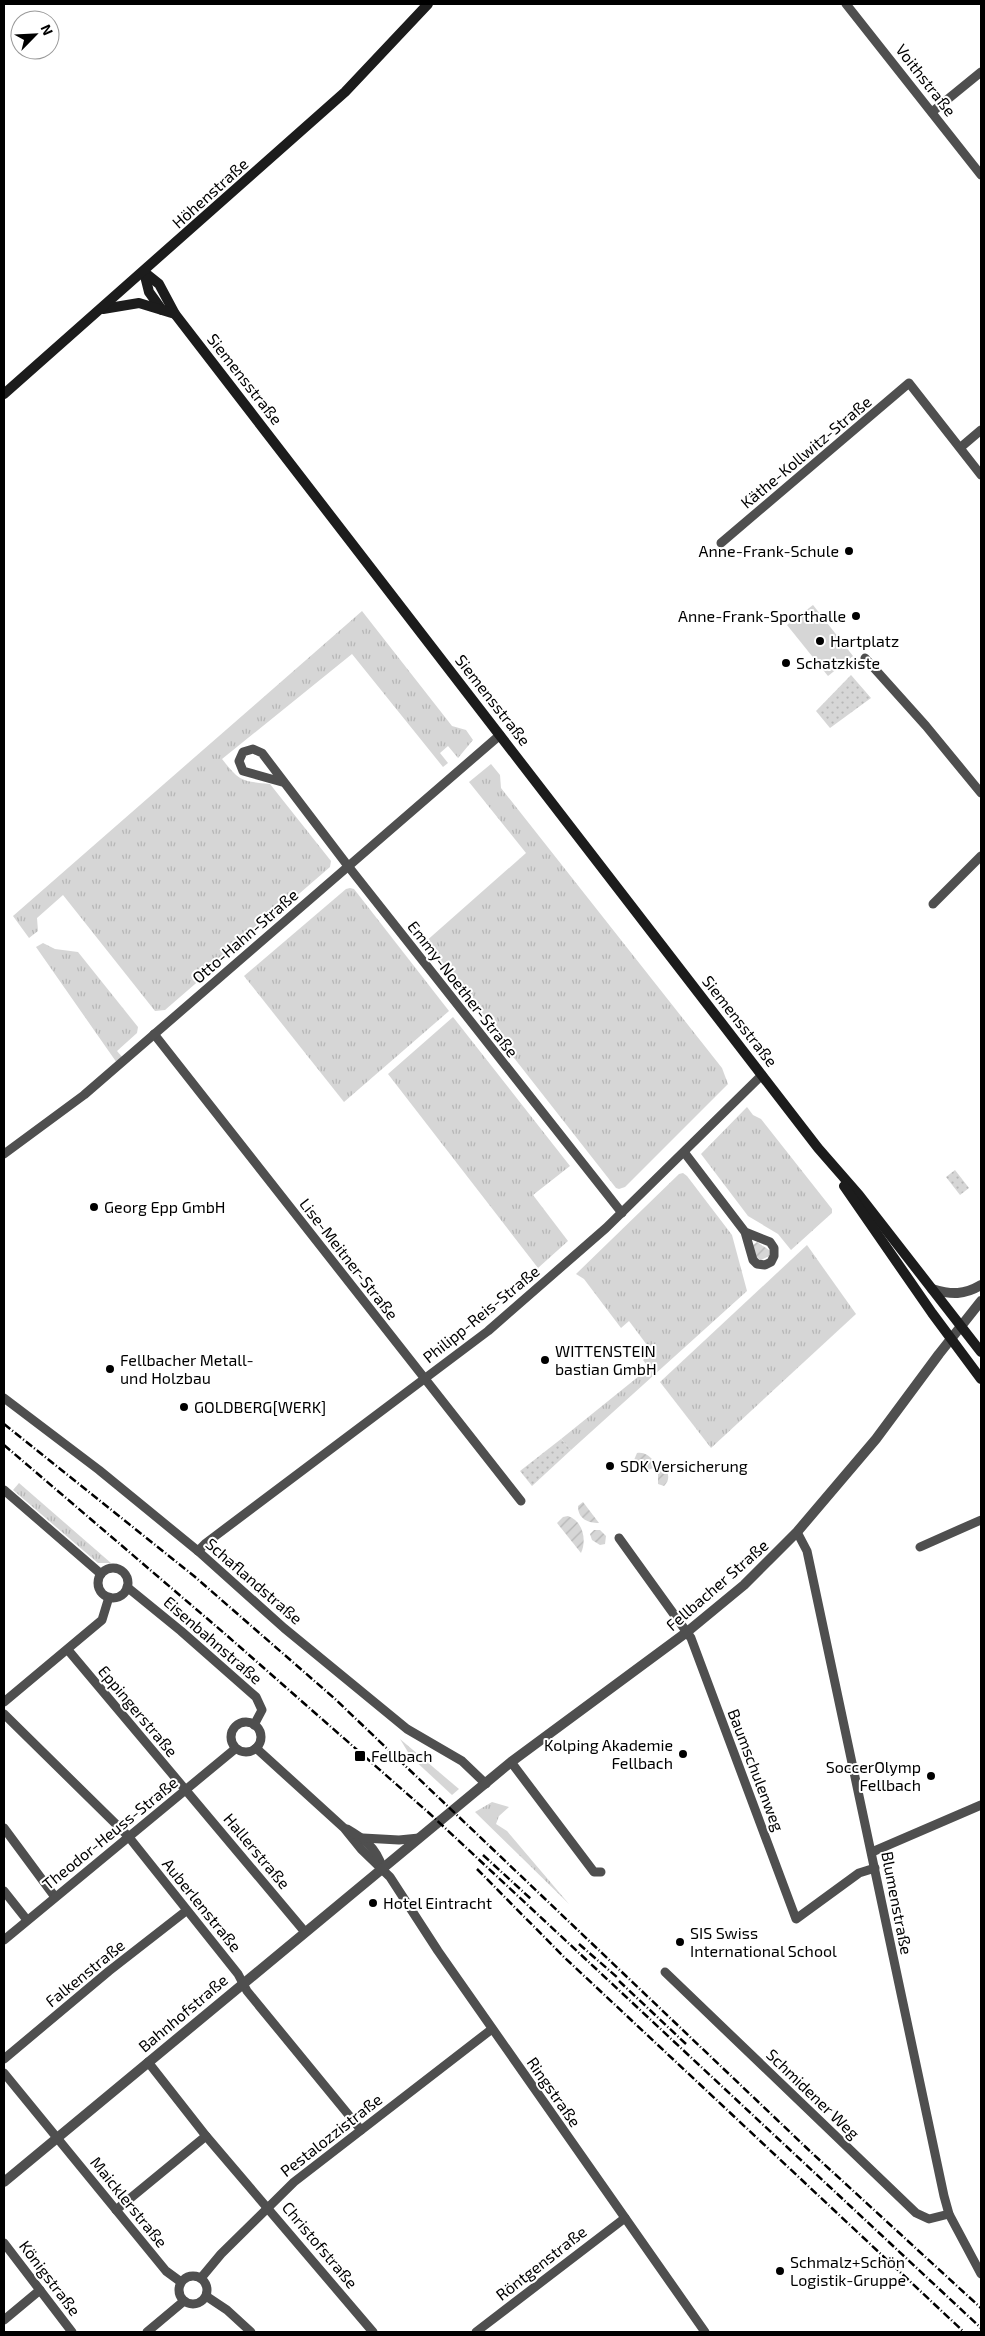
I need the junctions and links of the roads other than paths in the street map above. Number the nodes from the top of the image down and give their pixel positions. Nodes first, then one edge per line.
1 (428, 4) edge
2 (846, 4) edge
3 (981, 72) edge
4 (932, 112) junction
5 (981, 174) edge
6 (144, 272) junction
7 (102, 310) junction
8 (162, 310) junction
9 (175, 314) junction
10 (4, 394) edge
11 (981, 430) edge
12 (961, 447) junction
13 (981, 475) edge
14 (721, 543) dead end
15 (865, 658) dead end
16 (500, 734) junction
17 (282, 782) junction
18 (981, 793) edge
19 (981, 856) edge
20 (348, 866) junction
21 (933, 904) dead end
22 (154, 1034) junction
23 (762, 1075) junction
24 (818, 1148) junction
25 (684, 1152) junction
26 (4, 1154) edge
27 (622, 1213) junction
28 (745, 1232) dead end
29 (981, 1285) edge
30 (932, 1289) junction
31 (981, 1301) edge
32 (962, 1326) junction
33 (951, 1338) junction
34 (981, 1352) edge
35 (981, 1379) edge
36 (424, 1380) junction
37 (4, 1398) edge
38 (4, 1490) edge
39 (521, 1501) dead end
40 (981, 1520) edge
41 (797, 1532) junction
42 (619, 1538) dead end
43 (920, 1547) dead end
44 (198, 1551) junction
45 (100, 1574) junction
46 (127, 1587) junction
47 (109, 1597) junction
48 (687, 1632) junction
49 (68, 1650) junction
50 (4, 1702) edge
51 (4, 1714) edge
52 (254, 1725) junction
53 (256, 1748) junction
54 (235, 1749) junction
55 (510, 1762) junction
56 (486, 1784) junction
57 (185, 1790) junction
58 (981, 1805) edge
59 (4, 1828) edge
60 (344, 1828) junction
61 (128, 1836) junction
62 (363, 1838) junction
63 (419, 1838) junction
64 (872, 1852) junction
65 (382, 1867) junction
66 (875, 1868) junction
67 (601, 1872) dead end
68 (4, 1891) edge
69 (56, 1897) junction
70 (186, 1911) junction
71 (27, 1920) junction
72 (306, 1932) junction
73 (4, 1940) edge
74 (665, 1972) dead end
75 (242, 1982) junction
76 (492, 2029) junction
77 (4, 2060) edge
78 (148, 2062) junction
79 (4, 2073) edge
80 (361, 2130) junction
81 (206, 2136) junction
82 (57, 2138) junction
83 (4, 2182) edge
84 (269, 2207) junction
85 (116, 2210) junction
86 (949, 2214) junction
87 (624, 2218) junction
88 (4, 2242) edge
89 (981, 2274) edge
90 (201, 2278) junction
91 (181, 2282) junction
92 (40, 2290) junction
93 (206, 2296) junction
94 (184, 2301) junction
95 (4, 2320) edge
96 (72, 2332) edge
97 (147, 2332) edge
98 (251, 2332) edge
99 (373, 2332) edge
100 (476, 2332) edge
101 (705, 2332) edge

1 - 6 main road, Höhenstraße
2 - 4 street, Voithstraße
3 - 4 street
4 - 5 street, Voithstraße
6 - 7 main road, Höhenstraße
6 - 8 main road
6 - 9 main road, Siemensstraße
7 - 8 main road
7 - 10 main road, Höhenstraße
8 - 9 main road
9 - 16 main road, Siemensstraße
11 - 12 street
12 - 13 street
12 - 14 street, Käthe-Kollwitz-Straße
15 - 18 street
16 - 20 street, Otto-Hahn-Straße
16 - 23 main road, Siemensstraße
17 - 17 street, Emmy-Noether-Straße
17 - 20 street, Emmy-Noether-Straße
19 - 21 street
20 - 22 street, Otto-Hahn-Straße
20 - 27 street, Emmy-Noether-Straße
22 - 26 street, Otto-Hahn-Straße
22 - 36 street, Lise-Meitner-Straße
23 - 24 main road, Siemensstraße
23 - 25 street, Philipp-Reis-Straße
24 - 30 main road, Siemensstraße
24 - 33 main road, Siemensstraße
25 - 27 street, Philipp-Reis-Straße
25 - 28 street
27 - 36 street, Philipp-Reis-Straße
29 - 30 street
30 - 32 main road, Siemensstraße
31 - 32 street, Fellbacher Straße
32 - 33 street, Fellbacher Straße
32 - 34 main road, Siemensstraße
33 - 35 main road, Siemensstraße
33 - 41 street, Fellbacher Straße
36 - 39 street, Lise-Meitner-Straße
36 - 44 street, Philipp-Reis-Straße
37 - 44 street, Schaflandstraße
38 - 45 street
40 - 43 street
41 - 48 street, Fellbacher Straße
41 - 64 street, Blumenstraße
42 - 48 street, Baumschulenweg
44 - 56 street, Schaflandstraße
45 - 46 street, Eisenbahnstraße
45 - 47 street
46 - 47 street
46 - 52 street, Eisenbahnstraße
47 - 49 street
48 - 55 street, Fellbacher Straße
48 - 66 street, Baumschulenweg
49 - 50 street
49 - 57 street, Eppingerstraße
51 - 61 street, Auberlenstraße
52 - 53 street, Eisenbahnstraße
52 - 54 street
53 - 54 street
53 - 60 street
54 - 57 street, Theodor-Heuss-Straße
55 - 56 street, Fellbacher Straße
55 - 67 street
56 - 63 street, Fellbacher Straße
57 - 61 street, Theodor-Heuss-Straße
57 - 72 street, Hallerstraße
58 - 64 street
59 - 69 street
60 - 62 street
60 - 65 street
61 - 69 street, Theodor-Heuss-Straße
61 - 70 street, Auberlenstraße
62 - 63 street
62 - 65 street
63 - 65 street, Fellbacher Straße
64 - 66 street, Blumenstraße
65 - 72 street, Bahnhofstraße
65 - 76 street, Ringstraße
66 - 86 street, Blumenstraße
68 - 71 street
69 - 71 street, Theodor-Heuss-Straße
70 - 75 street, Auberlenstraße
70 - 77 street, Falkenstraße
71 - 73 street, Theodor-Heuss-Straße
72 - 75 street, Bahnhofstraße
74 - 86 street, Schmidener Weg
75 - 78 street, Bahnhofstraße
75 - 80 street, Auberlenstraße
76 - 80 street, Pestalozzistraße
76 - 87 street, Ringstraße
78 - 81 street, Christofstraße
78 - 82 street, Bahnhofstraße
79 - 82 street, Maicklerstraße
80 - 84 street, Pestalozzistraße
81 - 84 street, Christofstraße
81 - 85 street
82 - 83 street, Bahnhofstraße
82 - 85 street, Maicklerstraße
84 - 90 street, Pestalozzistraße
84 - 99 street, Christofstraße
85 - 91 street, Maicklerstraße
86 - 89 street, Blumenstraße
87 - 100 street, Röntgenstraße
87 - 101 street, Ringstraße
88 - 92 street, Königstraße
90 - 91 street
90 - 93 street
91 - 94 street
92 - 95 street
92 - 96 street, Königstraße
93 - 94 street
93 - 98 street
94 - 97 street

